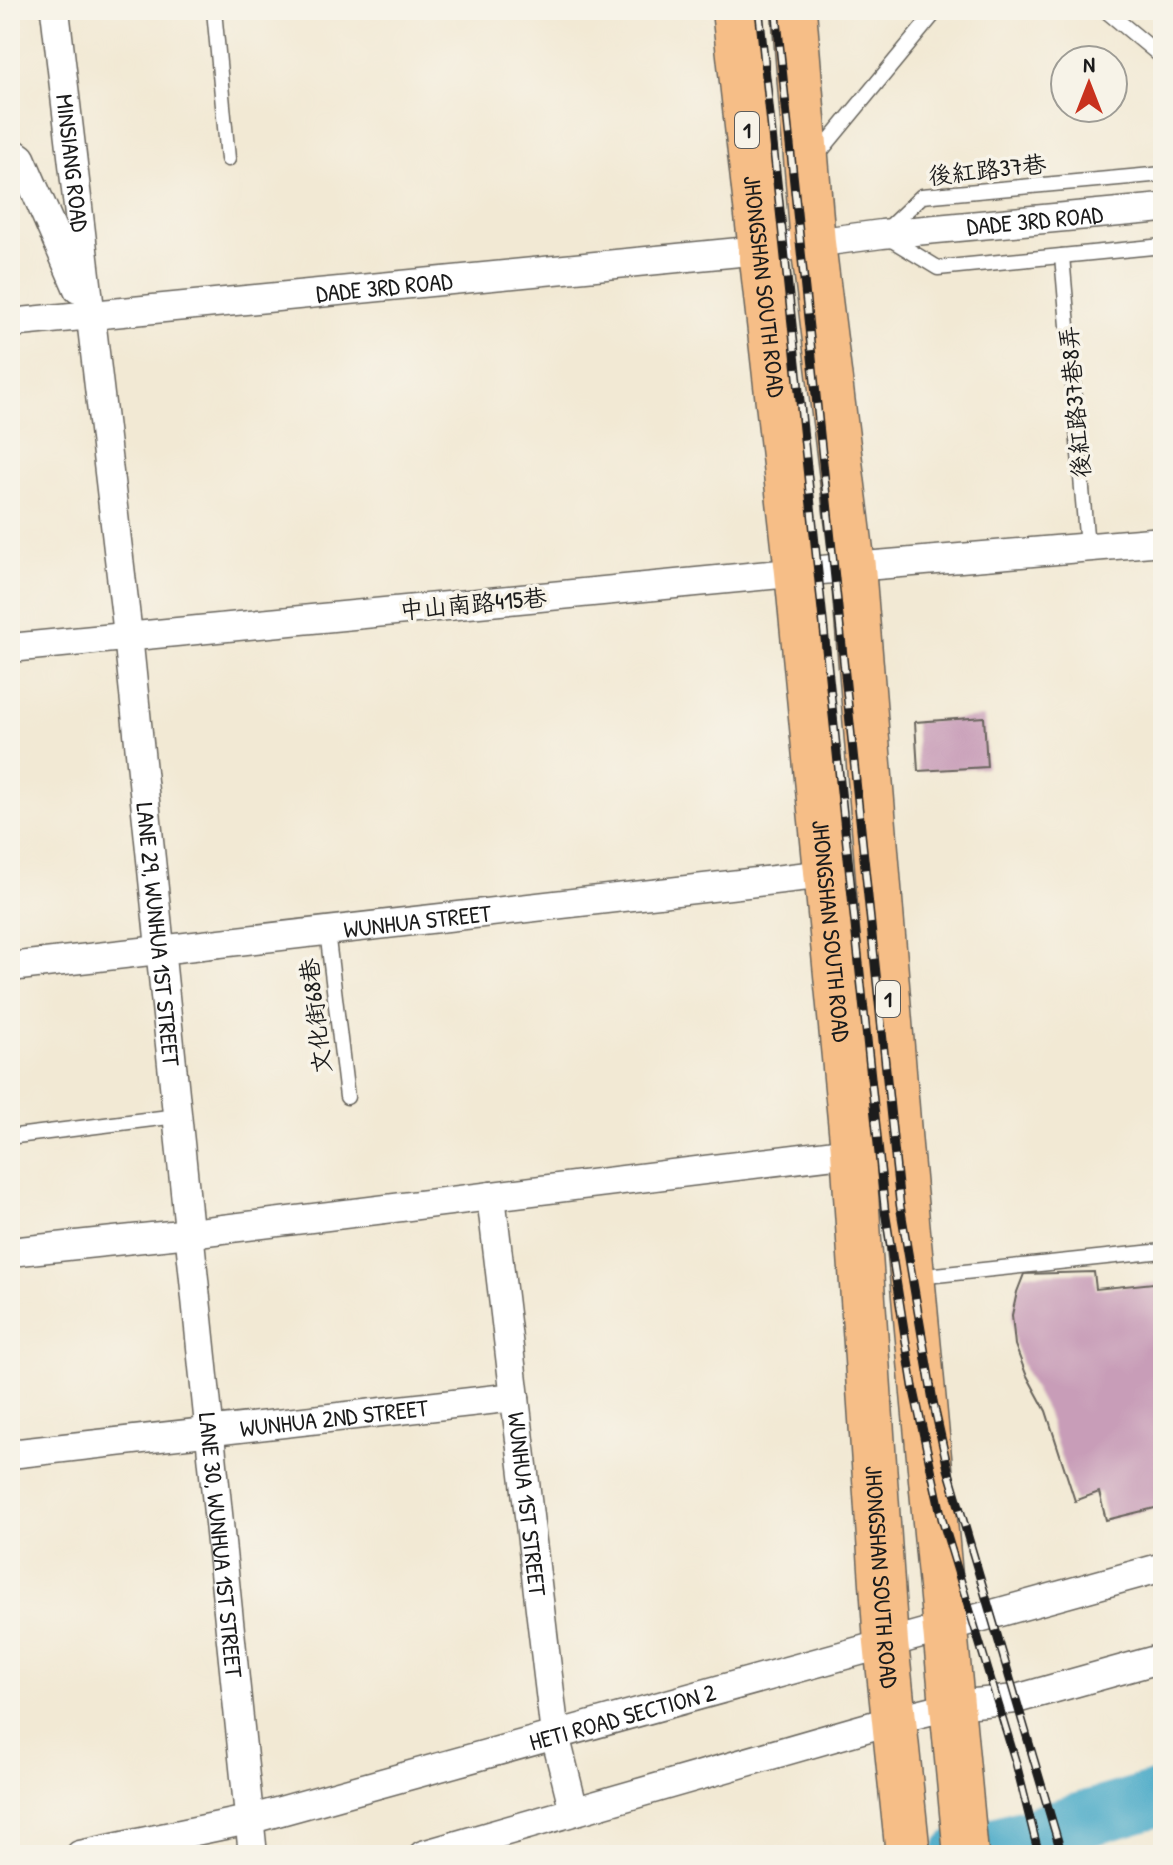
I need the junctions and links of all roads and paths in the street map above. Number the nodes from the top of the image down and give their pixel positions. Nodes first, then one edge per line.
1 (55, 10) edge
2 (214, 10) edge
3 (734, 10) edge
4 (794, 10) edge
5 (937, 10) edge
6 (1105, 10) edge
7 (1163, 58) edge
8 (10, 150) edge
9 (228, 159) dead end
10 (806, 169) junction
11 (1163, 174) edge
12 (1163, 208) edge
13 (882, 234) junction
14 (813, 243) junction
15 (1163, 246) edge
16 (760, 250) junction
17 (1062, 256) junction
18 (90, 315) junction
19 (10, 323) edge
20 (1163, 541) edge
21 (1087, 547) junction
22 (823, 570) junction
23 (128, 635) junction
24 (10, 648) edge
25 (826, 874) junction
26 (327, 931) junction
27 (160, 950) junction
28 (10, 967) edge
29 (347, 1097) dead end
30 (177, 1116) junction
31 (16, 1136) dead end
32 (900, 1146) junction
33 (853, 1150) junction
34 (491, 1196) junction
35 (190, 1233) junction
36 (1163, 1251) edge
37 (10, 1252) edge
38 (912, 1277) junction
39 (515, 1397) junction
40 (211, 1433) junction
41 (10, 1454) edge
42 (1163, 1567) edge
43 (946, 1627) junction
44 (886, 1643) junction
45 (1163, 1658) edge
46 (954, 1705) junction
47 (893, 1720) junction
48 (555, 1735) junction
49 (574, 1811) junction
50 (248, 1820) junction
51 (80, 1855) edge
52 (253, 1855) edge
53 (423, 1855) edge
54 (908, 1855) edge
55 (966, 1855) edge

1 - 18 street, MINSIANG ROAD
2 - 9 lane
3 - 16 main road, JHONGSHAN SOUTH ROAD / 1
4 - 10 main road, JHONGSHAN SOUTH ROAD / 1
5 - 10 lane
6 - 7 lane
8 - 18 street
10 - 14 main road, JHONGSHAN SOUTH ROAD / 1
11 - 13 lane, 後紅路37巷
12 - 13 street, DADE 3RD ROAD
13 - 14 street, DADE 3RD ROAD
13 - 17 lane
14 - 16 street, DADE 3RD ROAD
14 - 22 main road, JHONGSHAN SOUTH ROAD / 1
15 - 17 lane
16 - 18 street, DADE 3RD ROAD
16 - 22 main road, JHONGSHAN SOUTH ROAD / 1
17 - 21 lane, 後紅路37巷8弄
18 - 19 street, DADE 3RD ROAD
18 - 23 street, LANE 29, WUNHUA 1ST STREET
20 - 21 street
21 - 22 street
22 - 23 street, 中山南路415巷
22 - 25 main road, JHONGSHAN SOUTH ROAD / 1
22 - 32 main road, JHONGSHAN SOUTH ROAD / 1
23 - 24 street
23 - 27 street, LANE 29, WUNHUA 1ST STREET
25 - 26 street, WUNHUA STREET
25 - 33 main road, JHONGSHAN SOUTH ROAD / 1
26 - 27 street, WUNHUA STREET
26 - 29 lane, 文化街68巷
27 - 28 street, WUNHUA STREET
27 - 30 street, LANE 29, WUNHUA 1ST STREET
30 - 31 lane
30 - 35 street, LANE 29, WUNHUA 1ST STREET
32 - 33 street
32 - 38 main road, JHONGSHAN SOUTH ROAD / 1
33 - 34 street
33 - 44 main road, JHONGSHAN SOUTH ROAD / 1
34 - 35 street
34 - 39 street, WUNHUA 1ST STREET
35 - 37 street
35 - 40 street, LANE 30, WUNHUA 1ST STREET
36 - 38 lane
38 - 43 main road, JHONGSHAN SOUTH ROAD / 1
39 - 40 street, WUNHUA 2ND STREET
39 - 48 street, WUNHUA 1ST STREET
40 - 41 street, WUNHUA 2ND STREET
40 - 50 street, LANE 30, WUNHUA 1ST STREET
42 - 43 street, HETI ROAD SECTION 2
43 - 44 street, HETI ROAD SECTION 2
43 - 46 main road, JHONGSHAN SOUTH ROAD / 1
44 - 47 main road, JHONGSHAN SOUTH ROAD / 1
44 - 48 street, HETI ROAD SECTION 2
45 - 46 street
46 - 47 street
46 - 55 main road, JHONGSHAN SOUTH ROAD / 1
47 - 49 street
47 - 54 main road, JHONGSHAN SOUTH ROAD / 1
48 - 49 street, WUNHUA 1ST STREET
48 - 50 street, HETI ROAD SECTION 2
49 - 53 street
50 - 51 street, HETI ROAD SECTION 2
50 - 52 street, LANE 30, WUNHUA 1ST STREET

